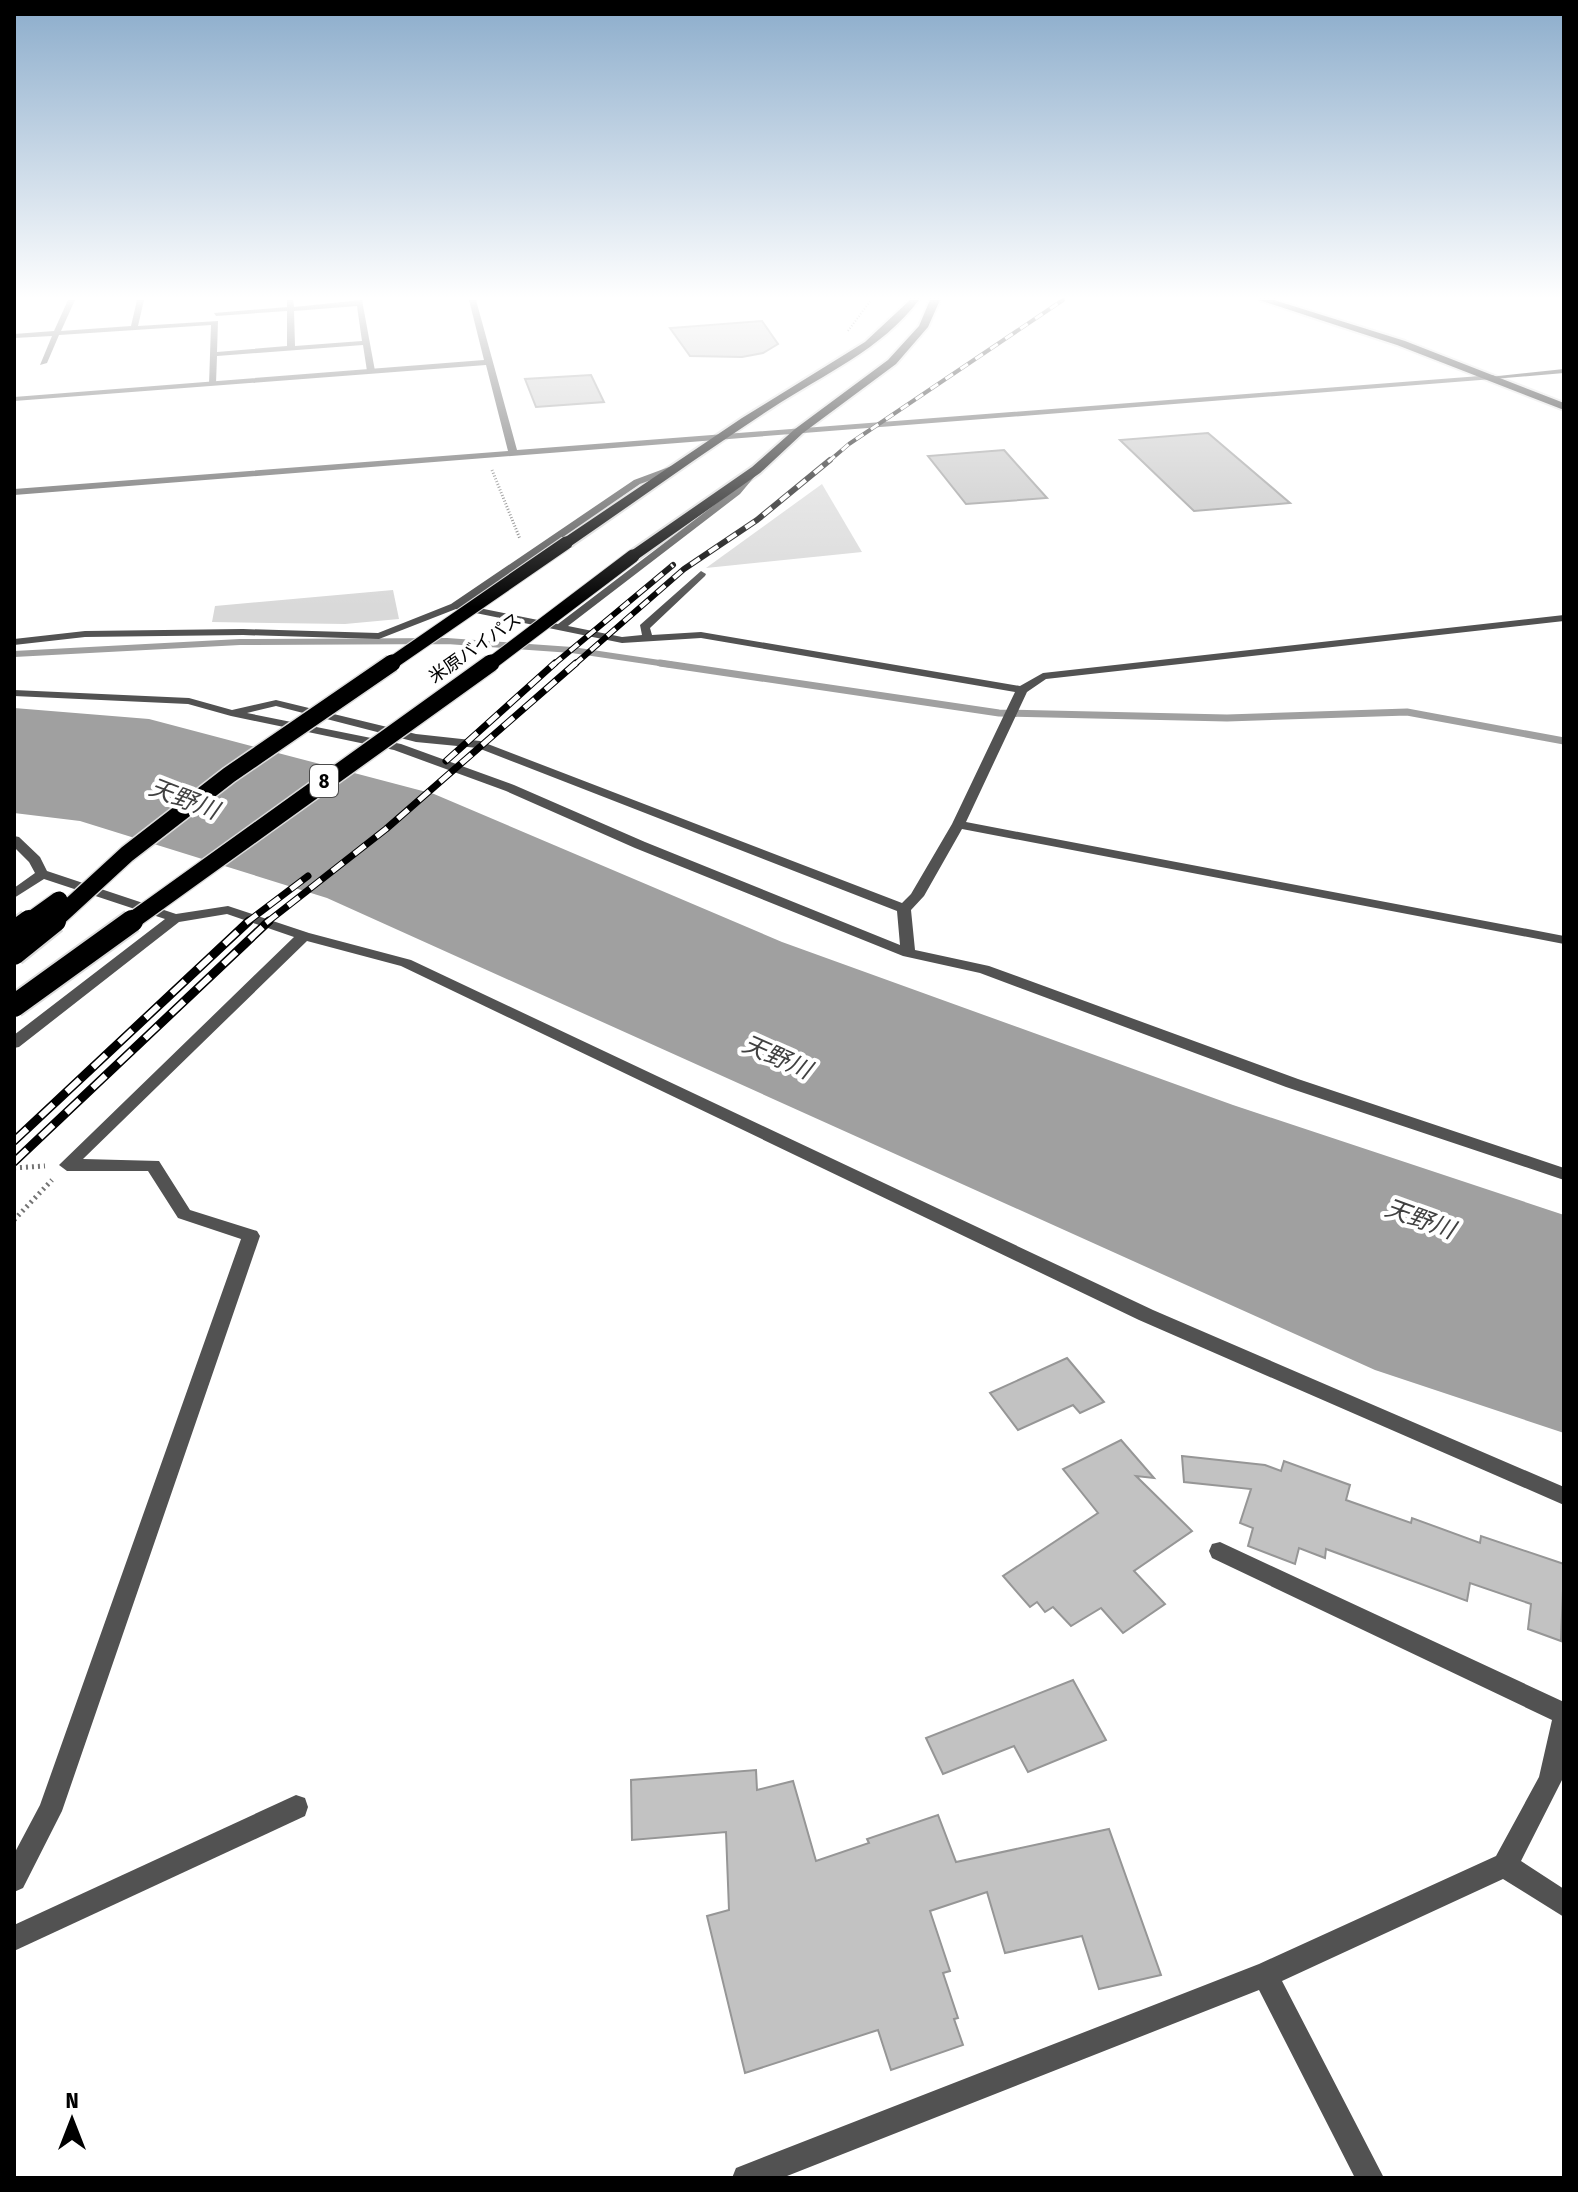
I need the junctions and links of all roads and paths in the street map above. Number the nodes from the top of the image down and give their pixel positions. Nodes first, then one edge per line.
1 (500, 402) edge
2 (774, 402) edge
3 (837, 402) edge
4 (1168, 402) edge
5 (799, 431) junction
6 (719, 437) junction
7 (513, 452) junction
8 (486, 454) junction
9 (678, 467) junction
10 (756, 470) junction
11 (14, 492) edge
12 (527, 556) junction
13 (701, 574) dead end
14 (455, 606) junction
15 (1564, 618) edge
16 (559, 628) junction
17 (648, 638) junction
18 (14, 642) edge
19 (1022, 690) junction
20 (14, 693) edge
21 (231, 713) junction
22 (958, 824) junction
23 (14, 840) edge
24 (127, 854) junction
25 (42, 874) junction
26 (14, 894) edge
27 (904, 909) junction
28 (175, 918) junction
29 (14, 932) edge
30 (304, 936) junction
31 (1564, 940) edge
32 (908, 953) junction
33 (14, 954) edge
34 (14, 1006) edge
35 (14, 1043) edge
36 (67, 1165) junction
37 (1564, 1174) edge
38 (14, 1220) edge
39 (1564, 1496) edge
40 (1220, 1551) dead end
41 (1564, 1716) edge
42 (296, 1807) dead end
43 (1505, 1865) junction
44 (14, 1879) edge
45 (1564, 1904) edge
46 (14, 1938) edge
47 (1265, 1975) junction
48 (746, 2178) edge
49 (1370, 2178) edge

1 - 7 street
2 - 6 highway, 米原バイパス
3 - 5 highway, 米原バイパス / 8
4 - 5 street
5 - 6 street
5 - 10 highway, 米原バイパス / 8
6 - 7 street
6 - 9 highway, 米原バイパス
7 - 8 street
8 - 11 street
8 - 12 path
9 - 12 street
9 - 24 highway, 米原バイパス, bridge
10 - 16 street
10 - 34 highway, 米原バイパス / 8, bridge
12 - 14 street
13 - 17 street
14 - 16 street
14 - 18 street
15 - 19 street
16 - 17 street
17 - 19 street
19 - 22 street
20 - 21 street
21 - 27 street
21 - 32 street
22 - 27 street
22 - 31 street
23 - 25 street
24 - 29 highway, bridge
24 - 33 highway, 米原バイパス, bridge
25 - 26 street
25 - 28 street
27 - 32 street
28 - 30 street
28 - 35 street
30 - 36 street
30 - 39 street
32 - 37 street
36 - 38 path
36 - 44 street
40 - 41 street
41 - 43 street
42 - 46 street
43 - 45 street
43 - 47 street
47 - 48 street
47 - 49 street

